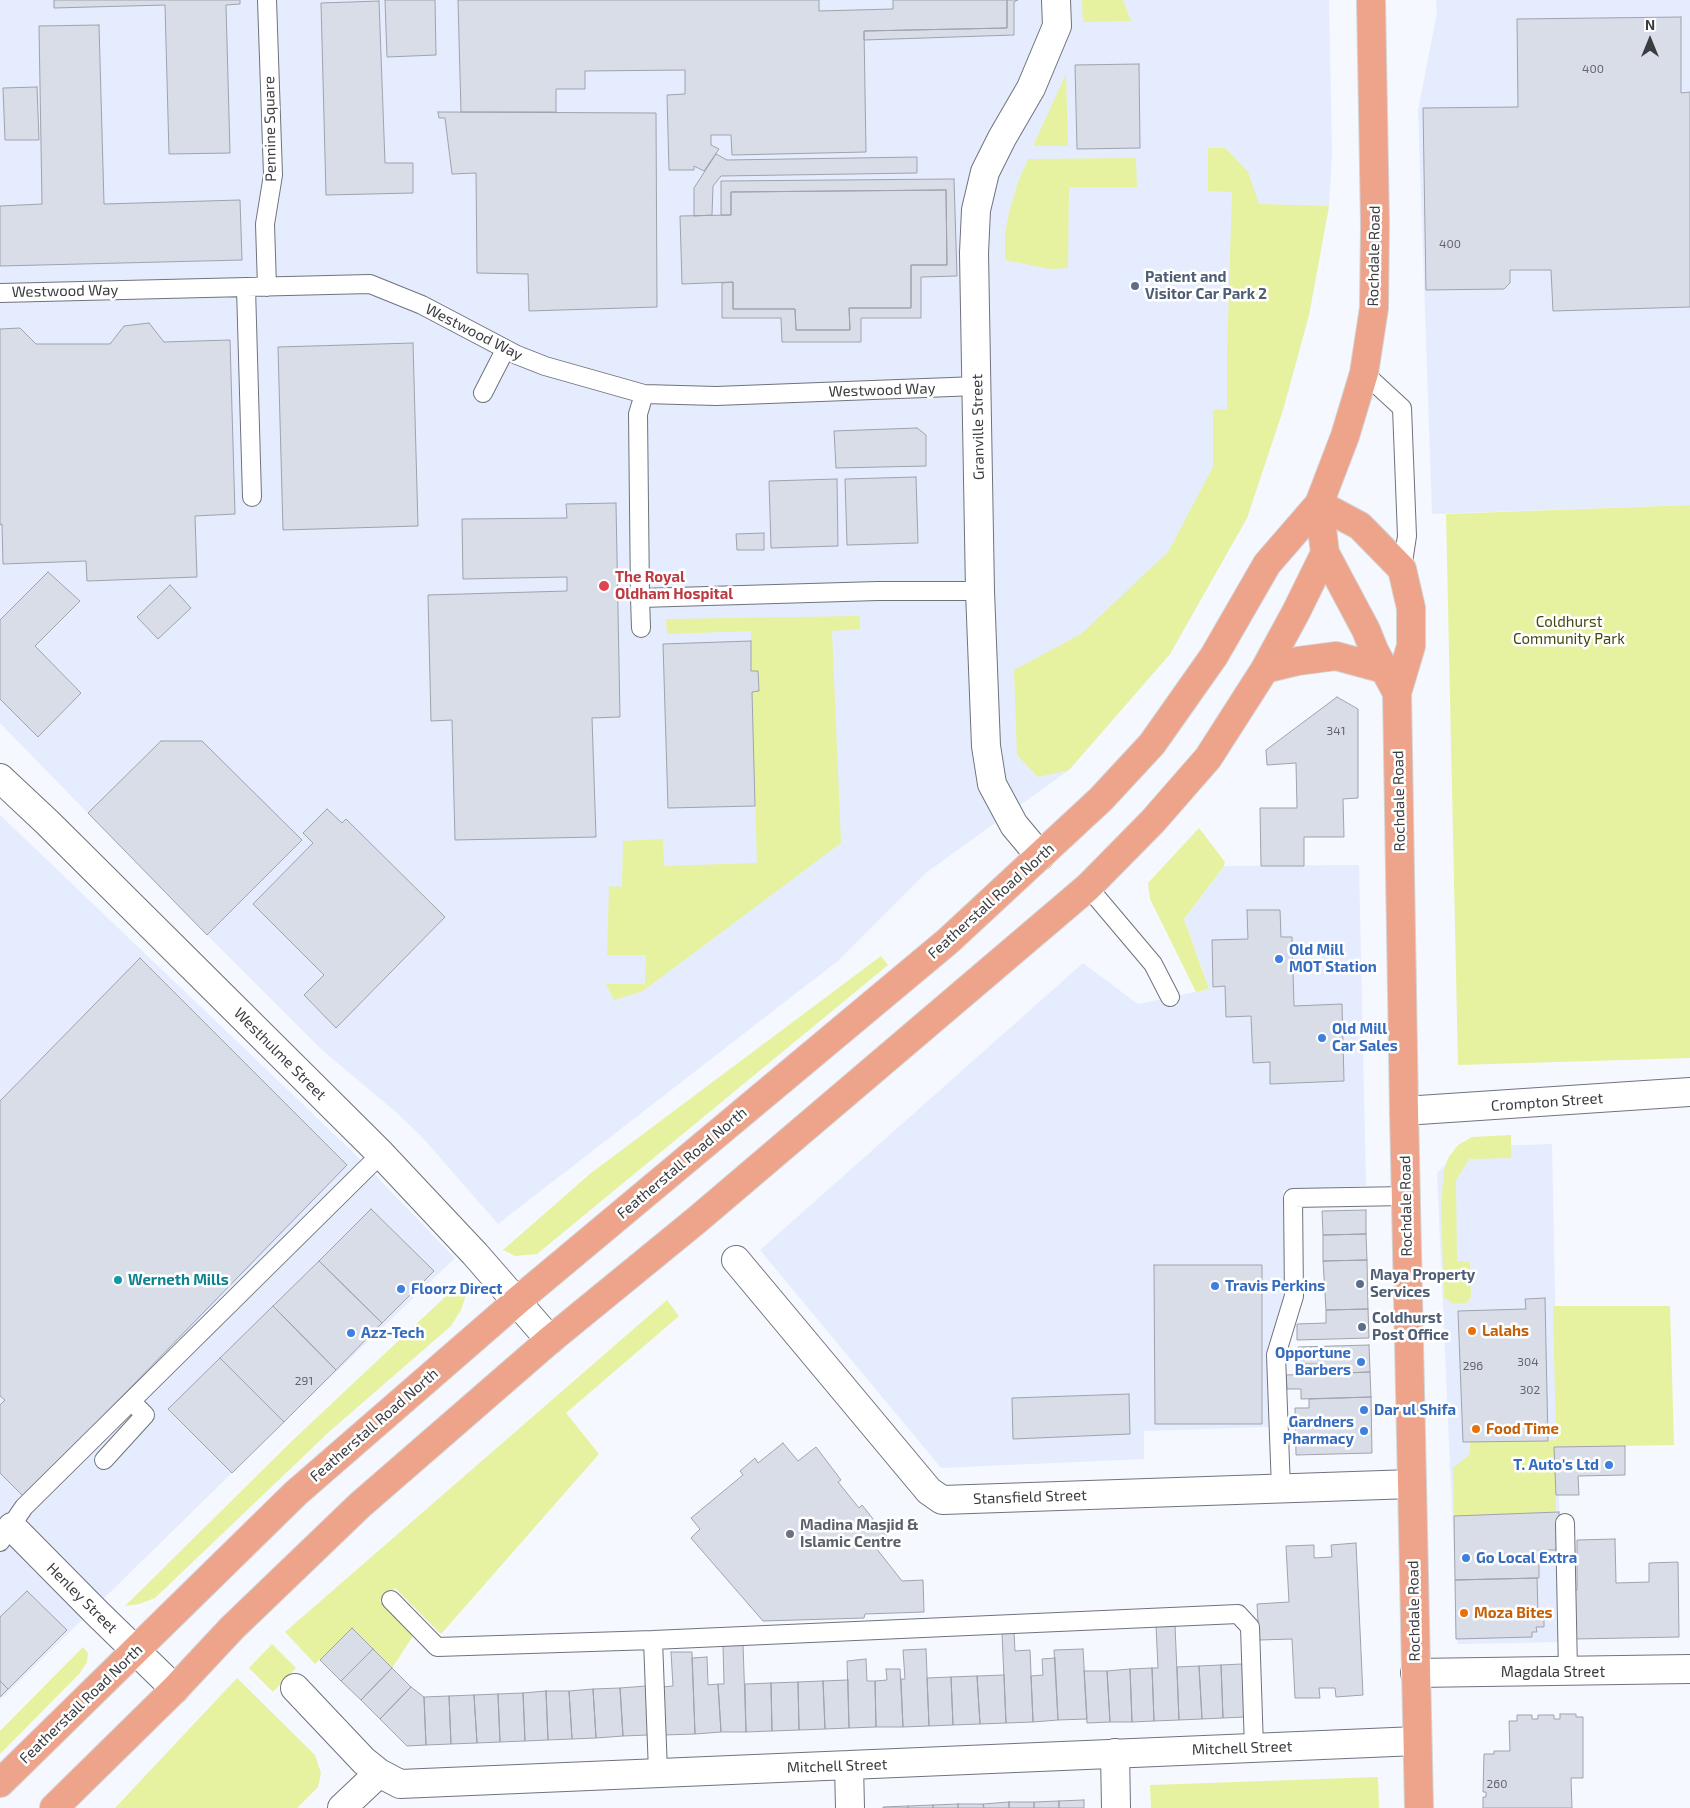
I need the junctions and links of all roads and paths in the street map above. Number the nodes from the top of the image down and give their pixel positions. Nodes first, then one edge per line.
1 (267, 0) edge
2 (1056, 0) edge
3 (1371, 0) edge
4 (267, 287) junction
5 (246, 288) junction
6 (0, 293) edge
7 (505, 350) junction
8 (1364, 373) junction
9 (977, 386) junction
10 (483, 393) dead end
11 (644, 394) junction
12 (252, 497) dead end
13 (1319, 504) junction
14 (1325, 554) junction
15 (1402, 569) junction
16 (980, 591) junction
17 (640, 598) junction
18 (641, 628) dead end
19 (1265, 669) junction
20 (1384, 669) junction
21 (1397, 693) junction
22 (0, 778) edge
23 (1040, 856) junction
24 (1088, 887) junction
25 (1170, 997) dead end
26 (1690, 1092) edge
27 (1404, 1111) junction
28 (381, 1154) junction
29 (1406, 1196) junction
30 (740, 1276) dead end
31 (517, 1301) junction
32 (550, 1340) junction
33 (132, 1402) junction
34 (104, 1460) dead end
35 (1412, 1484) junction
36 (1281, 1489) junction
37 (1565, 1522) dead end
38 (6, 1535) edge
39 (391, 1600) dead end
40 (653, 1640) junction
41 (136, 1650) junction
42 (1690, 1669) edge
43 (1568, 1671) junction
44 (1415, 1673) junction
45 (295, 1688) dead end
46 (175, 1689) junction
47 (1417, 1741) junction
48 (1254, 1748) junction
49 (1115, 1753) junction
50 (849, 1765) junction
51 (658, 1772) junction
52 (379, 1773) junction
53 (0, 1783) edge
54 (54, 1808) edge
55 (342, 1808) edge
56 (850, 1808) edge
57 (1116, 1808) edge
58 (1419, 1808) edge

1 - 4 lane, Pennine Square
2 - 9 street, Granville Street
3 - 8 main road, Rochdale Road
4 - 5 lane, Westwood Way
4 - 7 lane, Westwood Way
5 - 6 lane, Westwood Way
5 - 12 lane
7 - 10 lane
7 - 11 lane, Westwood Way
8 - 13 main road, Rochdale Road
8 - 15 lane
9 - 11 lane, Westwood Way
9 - 16 street, Granville Street
11 - 17 lane
13 - 14 main road, Rochdale Road
13 - 15 main road
13 - 23 main road, Featherstall Road North
14 - 19 main road
14 - 20 main road, Rochdale Road
15 - 21 main road, Rochdale Road
16 - 17 lane
16 - 23 street, Granville Street
17 - 18 lane
19 - 20 main road
19 - 24 main road
20 - 21 main road, Rochdale Road
21 - 27 main road, Rochdale Road
22 - 28 street, Westhulme Street
23 - 31 main road, Featherstall Road North
24 - 25 lane
24 - 32 main road
26 - 27 street, Crompton Street
27 - 29 main road, Rochdale Road
28 - 31 street, Westhulme Street
28 - 33 lane
29 - 35 main road, Rochdale Road
29 - 36 lane
30 - 36 street, Stansfield Street
31 - 32 street, Westhulme Street
31 - 41 main road, Featherstall Road North
32 - 46 main road
33 - 34 lane
33 - 38 lane
35 - 36 street, Stansfield Street
35 - 44 main road, Rochdale Road
37 - 43 lane
38 - 41 street, Henley Street
39 - 40 lane
40 - 48 lane
40 - 51 lane
41 - 46 street, Henley Street
41 - 53 main road, Featherstall Road North
42 - 43 street, Magdala Street
43 - 44 street, Magdala Street
44 - 47 main road, Rochdale Road
45 - 52 street, Mitchell Street
46 - 54 main road
47 - 48 street, Mitchell Street
47 - 58 main road, Rochdale Road
48 - 49 street, Mitchell Street
49 - 50 street, Mitchell Street
49 - 57 street
50 - 51 street, Mitchell Street
50 - 56 street
51 - 52 street, Mitchell Street
52 - 55 street

